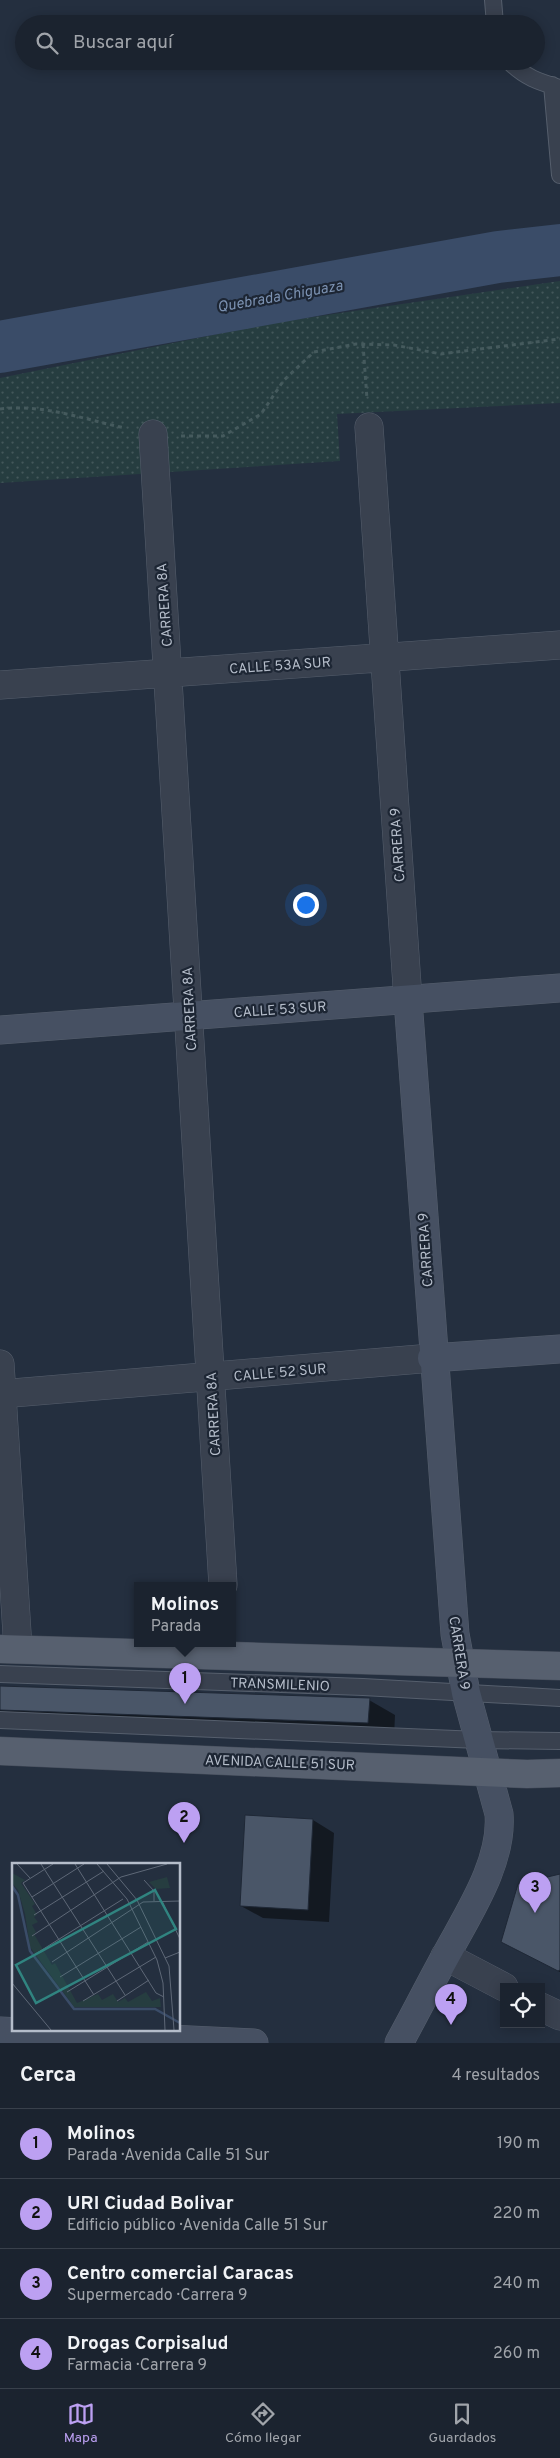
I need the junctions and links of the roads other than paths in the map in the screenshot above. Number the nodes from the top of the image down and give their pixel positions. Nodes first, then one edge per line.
1 (493, 0) edge
2 (494, 15) edge
3 (517, 70) edge
4 (556, 86) edge
5 (560, 175) edge
6 (369, 427) road end
7 (153, 434) road end
8 (560, 645) edge
9 (385, 658) junction
10 (168, 674) junction
11 (0, 685) edge
12 (560, 988) edge
13 (408, 1000) junction
14 (189, 1016) junction
15 (0, 1030) edge
16 (560, 1349) edge
17 (432, 1358) junction
18 (0, 1364) edge
19 (211, 1378) junction
20 (1, 1394) edge
21 (223, 1582) edge
22 (9, 1649) edge
23 (227, 1649) edge
24 (460, 1664) junction
25 (560, 1666) edge
26 (0, 1674) edge
27 (466, 1692) junction
28 (560, 1698) edge
29 (0, 1720) edge
30 (479, 1740) junction
31 (560, 1741) edge
32 (0, 1751) edge
33 (488, 1772) junction
34 (560, 1774) edge
35 (445, 1956) junction
36 (500, 1985) edge
37 (545, 2009) edge
38 (560, 2016) edge
39 (0, 2031) edge
40 (254, 2043) edge
41 (399, 2043) edge

1 - 2 lane
3 - 4 lane
4 - 5 lane
6 - 9 street, CARRERA 9
7 - 10 street, CARRERA 8A
8 - 9 street, CALLE 53A SUR
9 - 10 street, CALLE 53A SUR
9 - 13 street, CARRERA 9
10 - 11 street, CALLE 53A SUR
10 - 14 street, CARRERA 8A
12 - 13 street, CALLE 53 SUR
13 - 14 street, CALLE 53 SUR
13 - 17 street, CARRERA 9
14 - 15 street, CALLE 53 SUR
14 - 19 street, CARRERA 8A
16 - 17 street, CALLE 52 SUR
17 - 19 street, CALLE 52 SUR
17 - 24 street, CARRERA 9
18 - 20 street
19 - 20 street, CALLE 52 SUR
19 - 21 street, CARRERA 8A
20 - 22 street
22 - 23 main road
23 - 24 main road
24 - 25 main road
24 - 27 street, CARRERA 9
26 - 27 lane, TRANSMILENIO
27 - 28 lane, TRANSMILENIO
27 - 30 street, CARRERA 9
29 - 30 lane
30 - 31 lane
30 - 33 street, CARRERA 9
32 - 33 main road, AVENIDA CALLE 51 SUR
33 - 34 main road, AVENIDA CALLE 51 SUR
33 - 35 street, CARRERA 9
35 - 36 street
35 - 41 street, CARRERA 9
37 - 38 street
39 - 40 street

